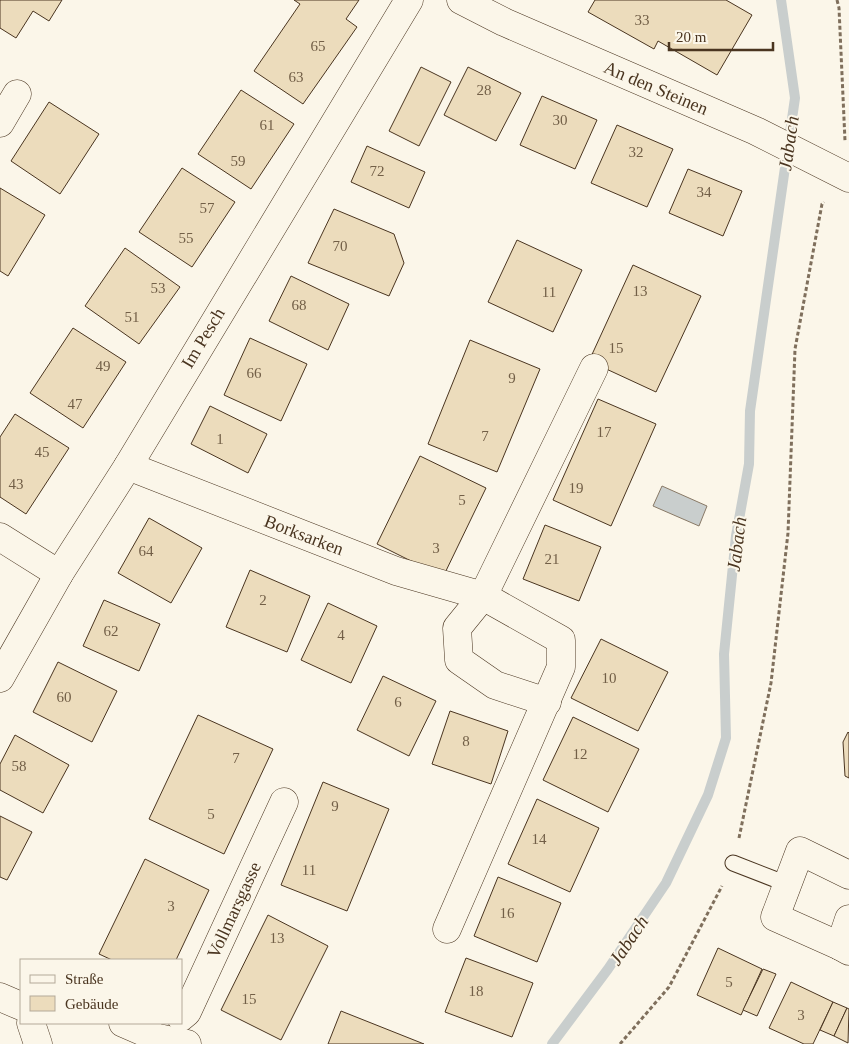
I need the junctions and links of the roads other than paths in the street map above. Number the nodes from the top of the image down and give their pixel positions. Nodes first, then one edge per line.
1 (409, 0) edge
2 (461, 0) edge
3 (17, 94) dead end
4 (0, 124) edge
5 (840, 174) edge
6 (594, 368) dead end
7 (128, 466) junction
8 (0, 537) edge
9 (59, 574) junction
10 (483, 596) junction
11 (0, 678) edge
12 (547, 702) junction
13 (284, 802) dead end
14 (733, 863) road end
15 (849, 875) edge
16 (787, 884) junction
17 (849, 919) edge
18 (447, 929) dead end
19 (844, 948) edge
20 (0, 997) edge
21 (20, 1006) edge
22 (182, 1016) edge
23 (31, 1024) edge
24 (126, 1024) edge
25 (163, 1035) edge
26 (38, 1044) edge
27 (187, 1044) edge

1 - 7 street, Im Pesch
2 - 5 street, An den Steinen
3 - 4 street
6 - 10 street
7 - 9 street, Im Pesch
7 - 10 street, Borksarken
8 - 9 street
9 - 11 street, Im Pesch
10 - 12 street, Borksarken
10 - 12 street
12 - 18 street, Borksarken
13 - 22 street, Vollmarsgasse
14 - 16 lane
15 - 16 street
16 - 19 street
17 - 19 street
20 - 21 street
23 - 26 street
24 - 25 street
25 - 27 street

